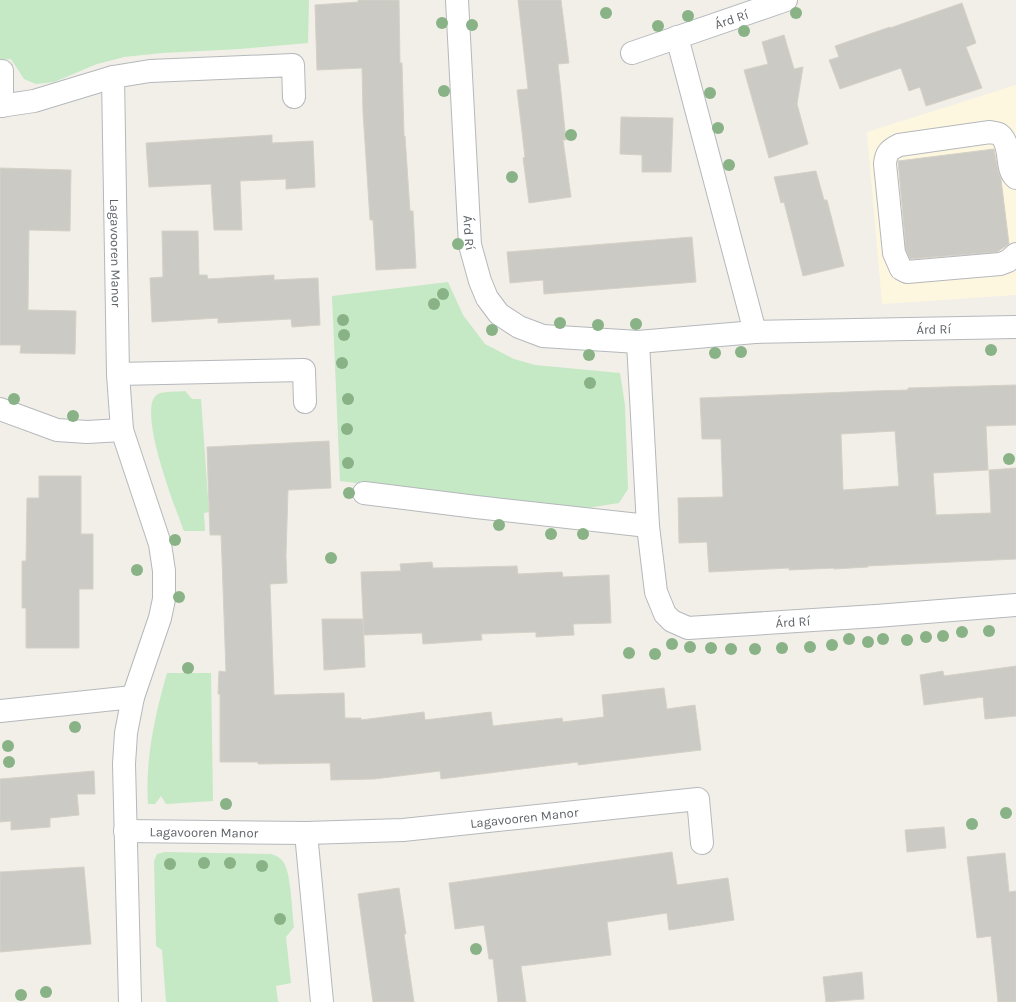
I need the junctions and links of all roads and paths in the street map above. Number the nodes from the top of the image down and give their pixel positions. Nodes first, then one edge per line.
1 (457, 0) edge
2 (786, 0) edge
3 (678, 37) junction
4 (632, 53) dead end
5 (2, 71) dead end
6 (113, 76) junction
7 (294, 98) dead end
8 (1, 106) edge
9 (1016, 178) edge
10 (1016, 254) edge
11 (1016, 327) edge
12 (755, 332) junction
13 (638, 342) junction
14 (118, 374) junction
15 (304, 402) dead end
16 (0, 409) edge
17 (122, 430) junction
18 (364, 493) dead end
19 (648, 526) junction
20 (1016, 605) edge
21 (133, 697) junction
22 (0, 711) edge
23 (125, 831) junction
24 (306, 833) junction
25 (702, 843) dead end
26 (126, 1002) edge
27 (322, 1002) edge

1 - 13 street, Árd Rí
2 - 3 street, Árd Rí
3 - 4 street, Árd Rí
3 - 12 street
5 - 8 street
6 - 7 street
6 - 8 street
6 - 14 street, Lagavooren Manor
9 - 10 street
11 - 12 street, Árd Rí
12 - 13 street, Árd Rí
13 - 19 street, Árd Rí
14 - 15 street
14 - 17 street, Lagavooren Manor
16 - 17 street
17 - 21 street, Lagavooren Manor
18 - 19 street
19 - 20 street, Árd Rí
21 - 22 street
21 - 23 street, Lagavooren Manor
23 - 24 street, Lagavooren Manor
23 - 26 street, Lagavooren Manor
24 - 25 street, Lagavooren Manor
24 - 27 street

